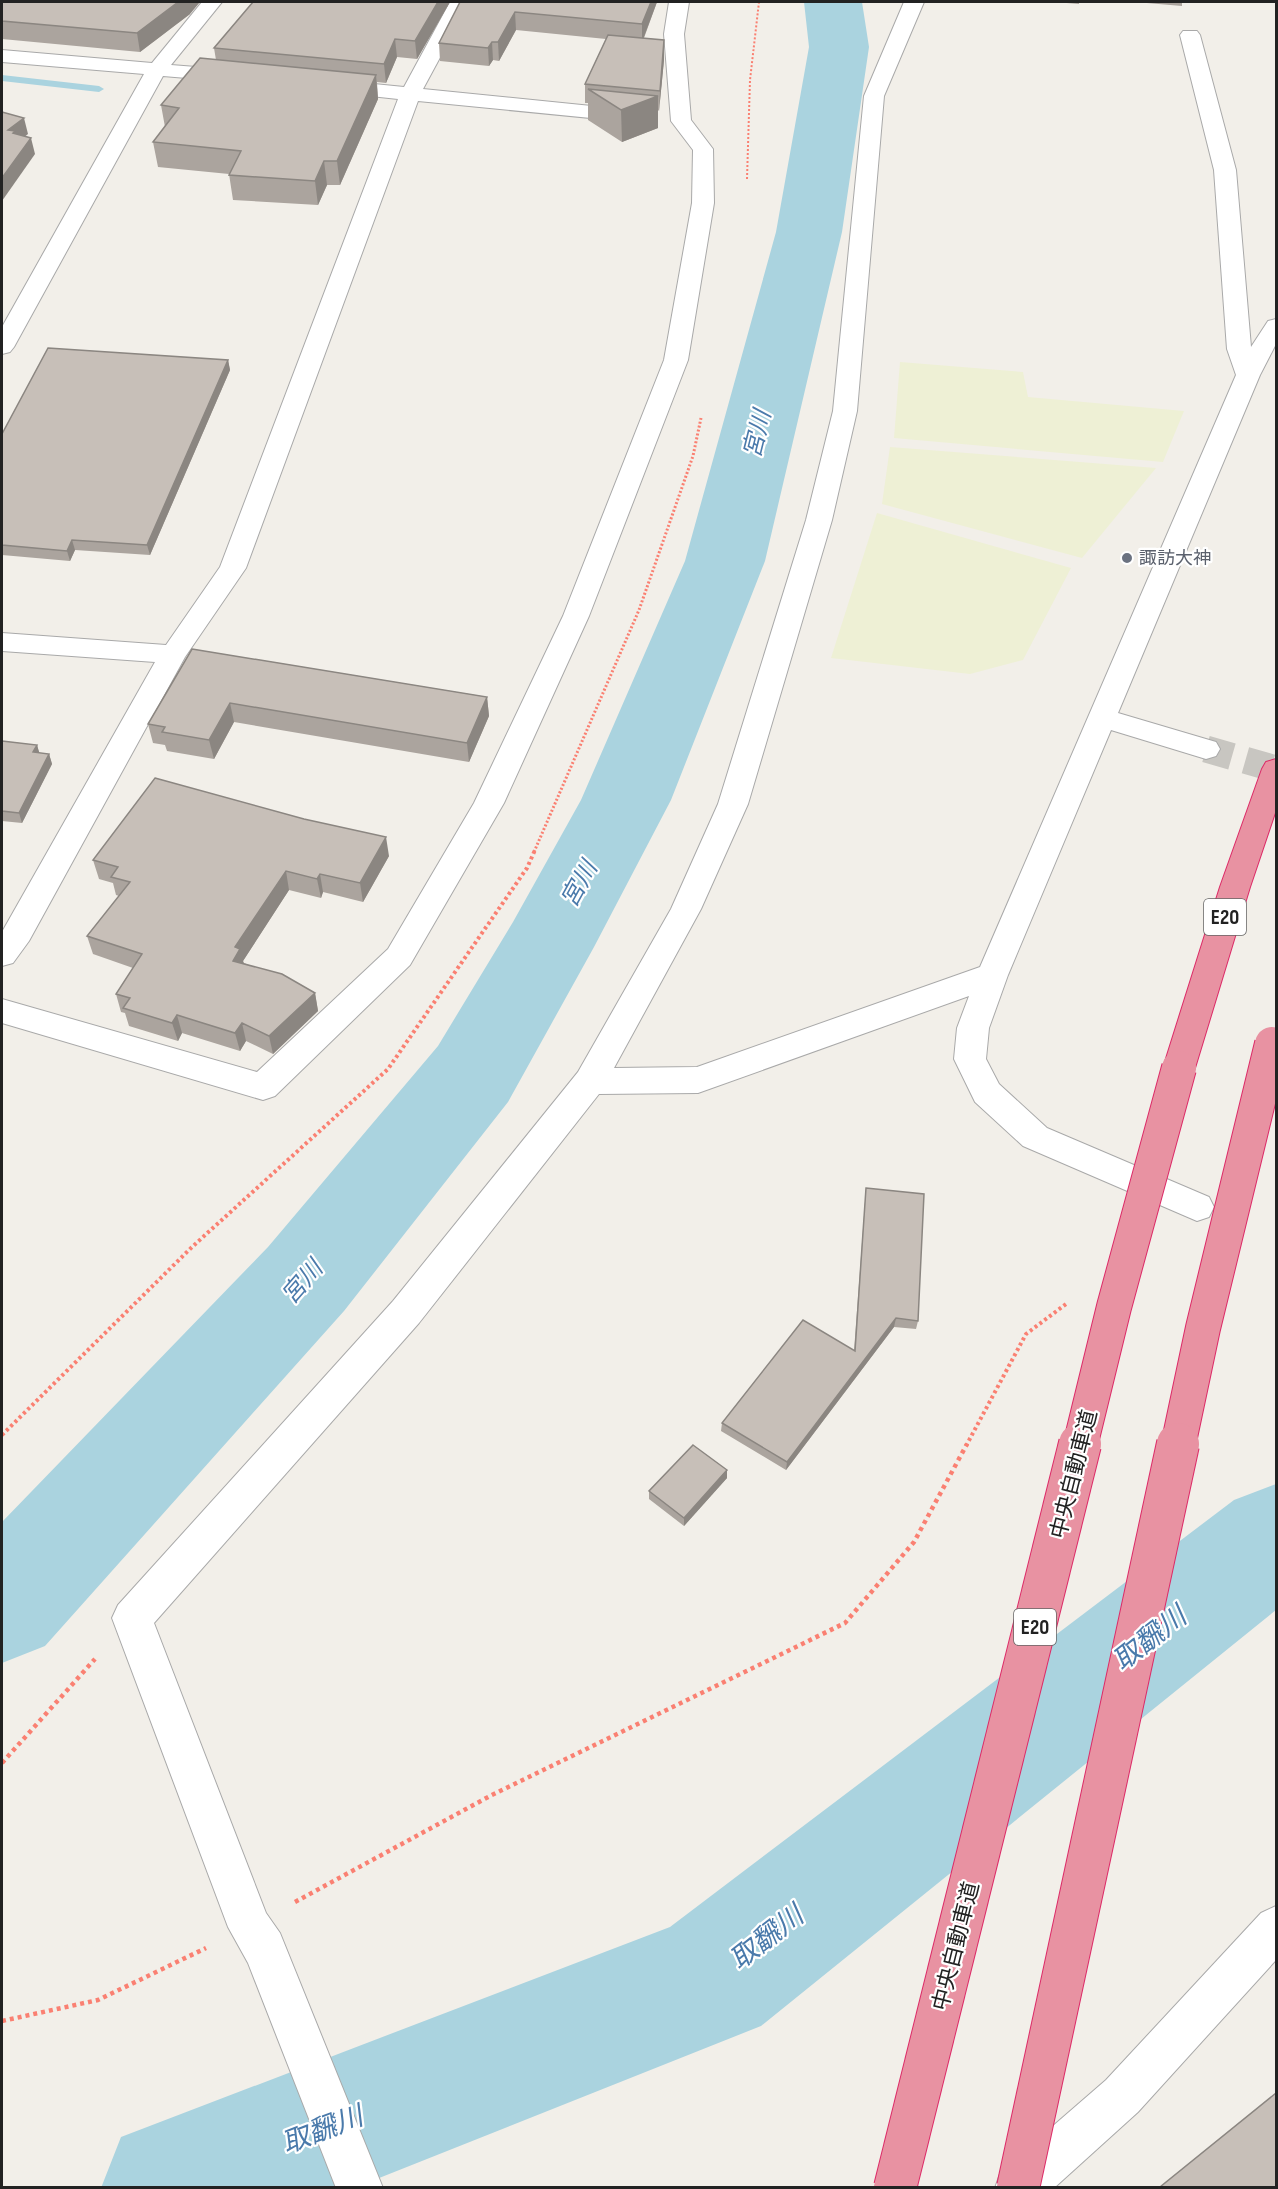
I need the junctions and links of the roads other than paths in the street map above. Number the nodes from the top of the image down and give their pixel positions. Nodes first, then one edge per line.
1 (212, 2) edge
2 (460, 2) edge
3 (679, 2) edge
4 (914, 2) edge
5 (1190, 34) dead end
6 (2, 56) edge
7 (157, 69) junction
8 (249, 78) edge
9 (318, 84) edge
10 (410, 94) junction
11 (661, 119) junction
12 (1276, 326) edge
13 (2, 347) edge
14 (1248, 375) junction
15 (2, 642) edge
16 (173, 654) junction
17 (1103, 718) junction
18 (1206, 749) tunnel mouth
19 (1276, 769) edge
20 (2, 955) edge
21 (992, 975) junction
22 (2, 1011) edge
23 (1274, 1036) edge
24 (590, 1081) junction
25 (1197, 1207) dead end
26 (1276, 1928) edge
27 (360, 2187) edge
28 (895, 2187) edge
29 (1018, 2187) edge

1 - 7 street
2 - 10 street
3 - 11 street
4 - 24 street
5 - 14 street
6 - 7 street
7 - 8 street
7 - 13 street
9 - 10 street
10 - 11 street
10 - 16 street
11 - 22 street
12 - 14 street
14 - 17 street
15 - 16 street
16 - 20 street
17 - 18 street
17 - 21 street
19 - 28 highway, 中央自動車道 / E20, bridge
21 - 24 street
21 - 25 street
23 - 29 highway, bridge
24 - 27 street
26 - 29 street

